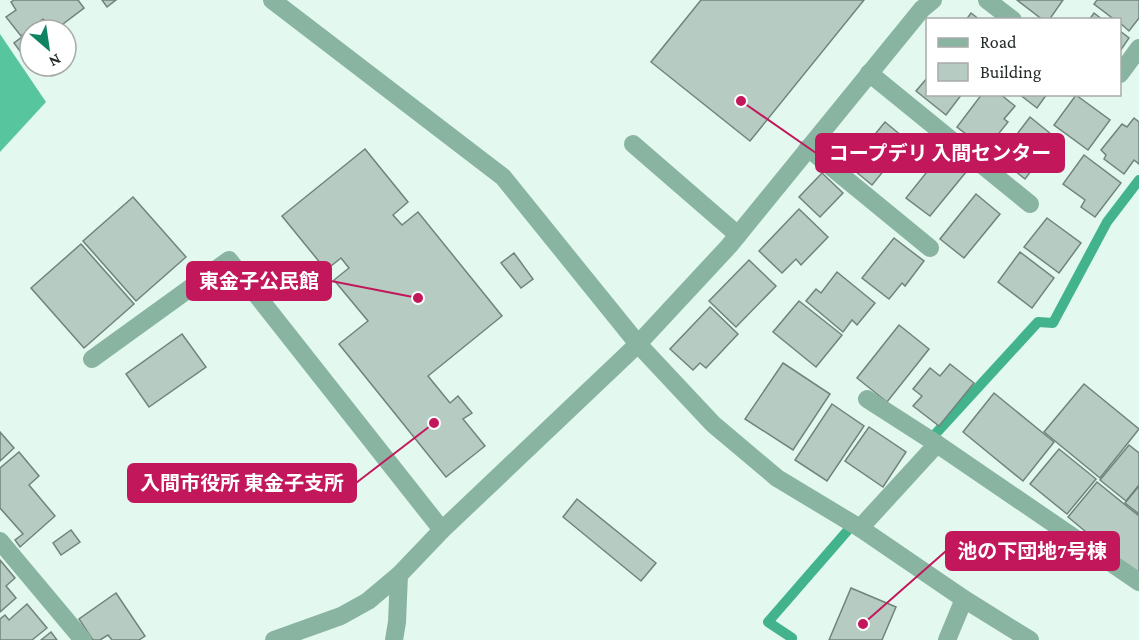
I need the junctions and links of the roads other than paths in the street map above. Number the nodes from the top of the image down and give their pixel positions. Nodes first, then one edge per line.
1 (272, 0) edge
2 (933, 0) edge
3 (987, 0) edge
4 (1010, 18) edge
5 (1139, 48) edge
6 (1121, 71) edge
7 (869, 74) junction
8 (633, 144) dead end
9 (808, 148) junction
10 (1030, 204) dead end
11 (738, 236) junction
12 (930, 248) dead end
13 (638, 344) junction
14 (92, 359) dead end
15 (867, 399) dead end
16 (937, 444) junction
17 (860, 528) junction
18 (442, 530) junction
19 (0, 541) edge
20 (399, 575) junction
21 (1139, 582) edge
22 (964, 599) junction
23 (83, 640) edge
24 (274, 640) edge
25 (394, 640) edge
26 (946, 640) edge
27 (1030, 640) edge

1 - 13 street
2 - 7 street
3 - 4 street
5 - 6 street
7 - 9 street
7 - 10 street
8 - 11 street
9 - 11 street
9 - 12 street
11 - 13 street
13 - 17 street
13 - 18 street
14 - 18 street
15 - 16 street
16 - 17 street
16 - 21 street
17 - 22 street
18 - 20 street
19 - 23 street
20 - 24 street
20 - 25 street
22 - 26 street
22 - 27 street

